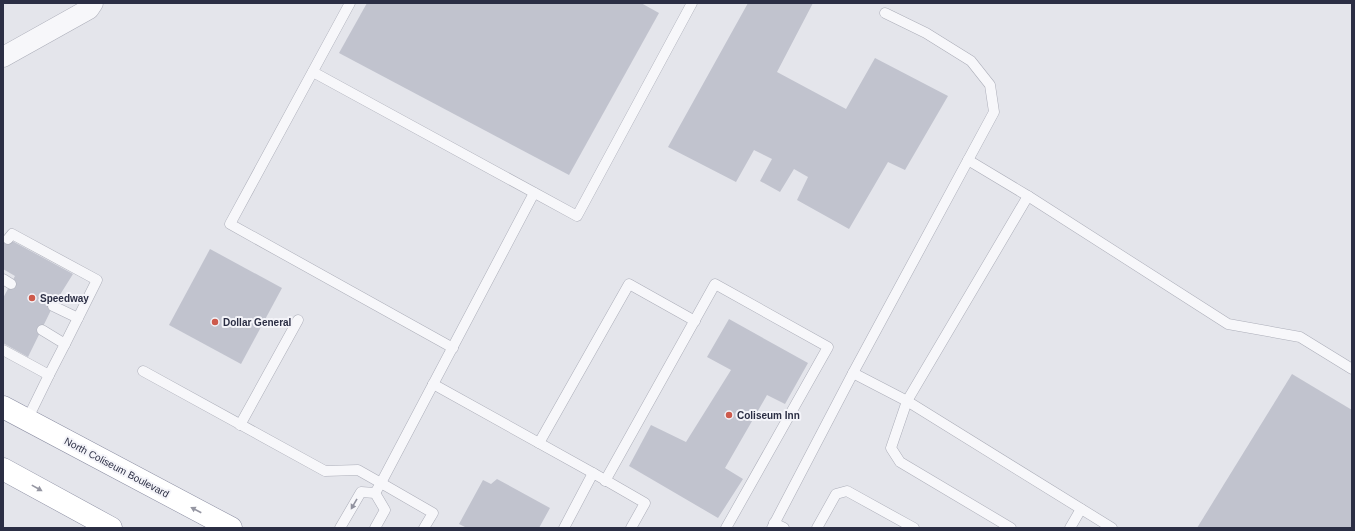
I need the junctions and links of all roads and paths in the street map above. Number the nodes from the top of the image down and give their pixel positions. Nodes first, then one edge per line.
1 (93, 3) edge
2 (350, 3) edge
3 (692, 3) edge
4 (884, 13) dead end
5 (3, 57) edge
6 (313, 72) junction
7 (968, 160) junction
8 (534, 193) junction
9 (1028, 196) junction
10 (8, 239) dead end
11 (53, 306) dead end
12 (78, 318) junction
13 (298, 320) dead end
14 (695, 322) junction
15 (42, 330) dead end
16 (65, 344) junction
17 (453, 348) junction
18 (3, 350) edge
19 (1352, 369) edge
20 (143, 371) dead end
21 (853, 373) junction
22 (49, 375) junction
23 (433, 384) junction
24 (907, 401) junction
25 (3, 407) edge
26 (27, 420) junction
27 (240, 425) junction
28 (540, 443) junction
29 (3, 470) edge
30 (593, 474) junction
31 (606, 481) junction
32 (381, 483) junction
33 (375, 493) junction
34 (1081, 509) junction
35 (773, 525) edge
36 (111, 528) edge
37 (230, 528) edge
38 (340, 528) edge
39 (375, 528) edge
40 (424, 528) edge
41 (564, 528) edge
42 (631, 528) edge
43 (726, 528) edge
44 (784, 528) edge
45 (817, 528) edge
46 (914, 528) edge
47 (1011, 528) edge
48 (1070, 528) edge
49 (1112, 528) edge

1 - 5 street
2 - 6 lane
3 - 8 lane
4 - 7 lane
6 - 8 lane
6 - 17 lane
7 - 9 lane
7 - 21 lane
8 - 17 lane
9 - 19 lane
9 - 24 lane
10 - 12 lane
11 - 12 lane
12 - 16 lane
13 - 27 lane
14 - 28 lane
14 - 31 lane
14 - 43 lane
15 - 16 lane
16 - 22 lane
17 - 23 lane
18 - 22 lane
20 - 27 lane
21 - 24 lane
21 - 35 lane
22 - 26 lane
23 - 28 lane
23 - 32 lane
24 - 34 lane
24 - 47 lane
25 - 26 highway, North Coliseum Boulevard
37 -> 26 highway, North Coliseum Boulevard
27 - 32 lane
28 - 30 lane
29 -> 36 highway
30 - 31 lane
30 - 41 lane
31 - 42 lane
32 - 33 lane
32 - 40 lane
33 -> 38 lane
33 - 39 lane
34 - 48 lane
34 - 49 lane
35 - 44 lane
45 - 46 lane

